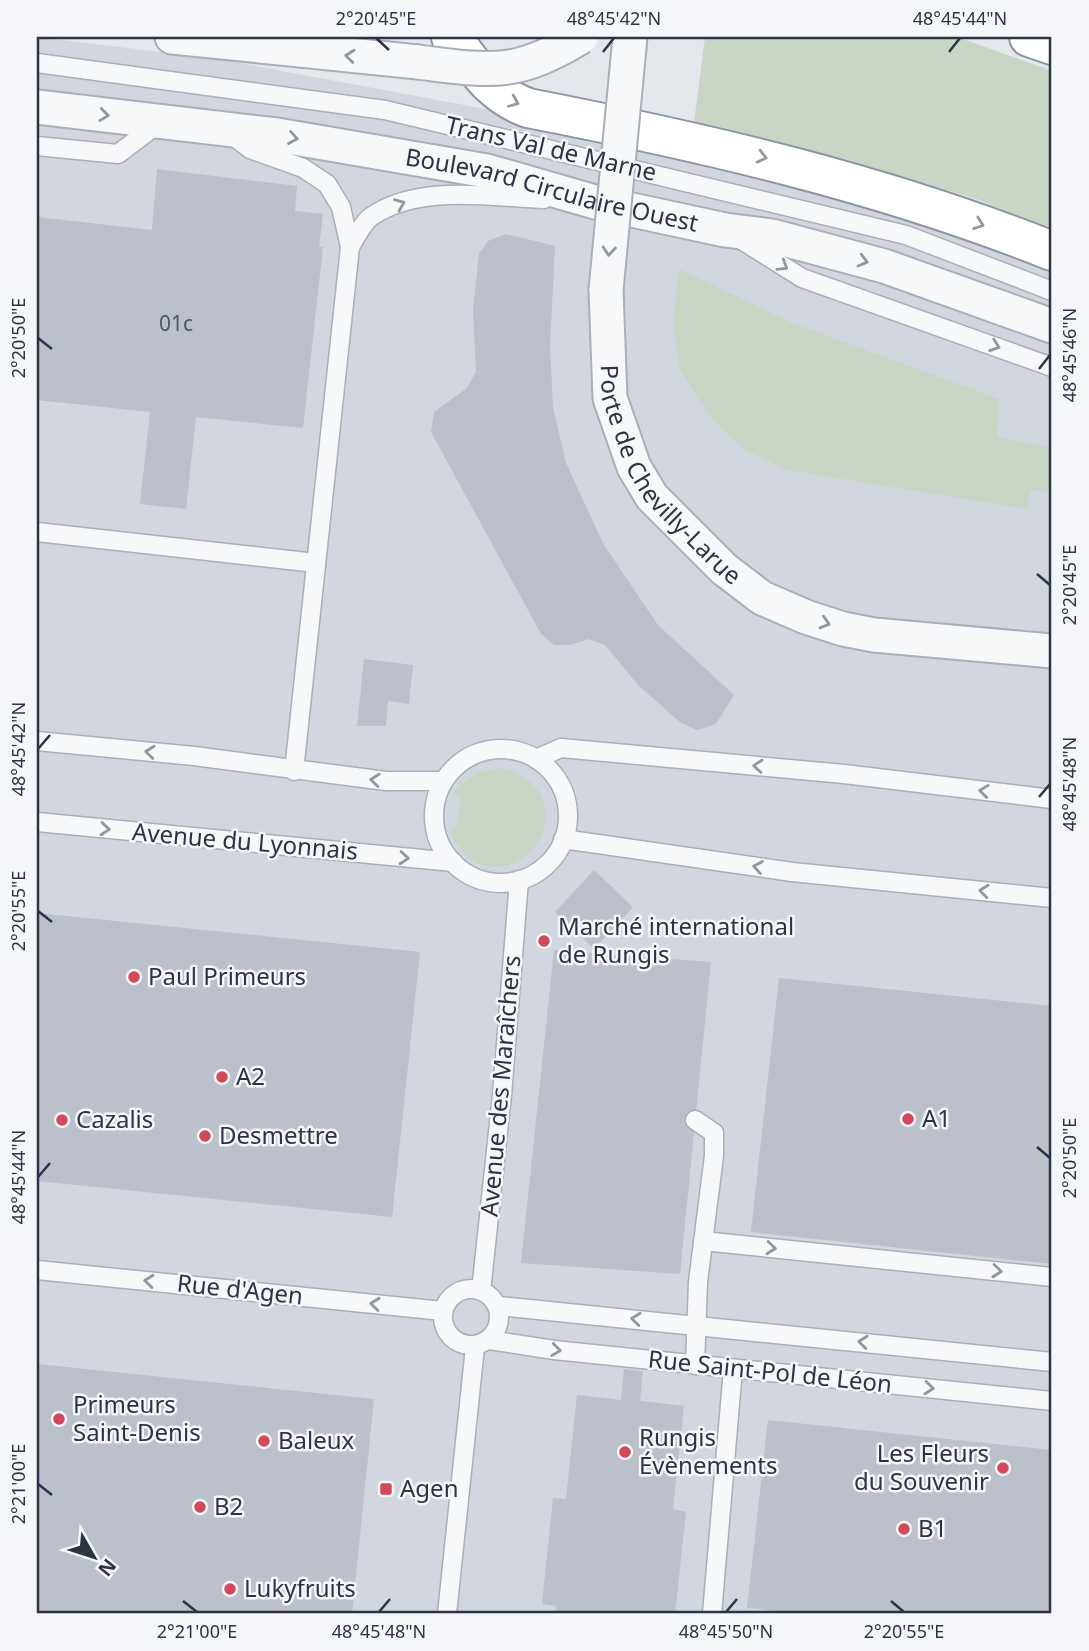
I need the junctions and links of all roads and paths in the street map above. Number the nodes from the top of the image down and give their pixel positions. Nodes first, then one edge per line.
1 (172, 37) edge
2 (451, 37) edge
3 (581, 37) edge
4 (630, 37) edge
5 (1029, 37) edge
6 (1052, 45) edge
7 (37, 63) edge
8 (37, 107) edge
9 (160, 122) junction
10 (225, 129) junction
11 (37, 146) edge
12 (595, 201) junction
13 (725, 230) junction
14 (350, 247) junction
15 (1052, 251) edge
16 (1052, 291) edge
17 (1052, 326) edge
18 (1052, 366) edge
19 (37, 532) edge
20 (316, 563) junction
21 (1052, 651) edge
22 (37, 741) edge
23 (536, 759) junction
24 (294, 771) junction
25 (443, 781) junction
26 (1052, 799) edge
27 (37, 822) edge
28 (563, 839) junction
29 (453, 862) junction
30 (519, 880) junction
31 (1052, 898) edge
32 (695, 1120) dead end
33 (703, 1241) junction
34 (37, 1270) edge
35 (1052, 1277) edge
36 (481, 1291) junction
37 (499, 1306) junction
38 (443, 1311) junction
39 (698, 1325) junction
40 (482, 1343) junction
41 (1052, 1362) edge
42 (695, 1365) junction
43 (733, 1369) junction
44 (1052, 1401) edge
45 (447, 1614) edge
46 (712, 1614) edge

3 -> 1 street, bridge
2 -> 15 highway
4 -> 21 street, Porte de Chevilly-Larue, bridge
5 - 6 highway
7 - 16 lane, Trans Val de Marne
8 -> 9 street, Boulevard Circulaire Ouest
9 - 10 street, Boulevard Circulaire Ouest
9 - 11 lane
10 -> 12 street, Boulevard Circulaire Ouest
10 - 14 lane
12 - 13 street, Boulevard Circulaire Ouest
14 -> 12 lane
13 -> 17 street, Boulevard Circulaire Ouest
13 -> 18 lane
14 - 20 lane
19 - 20 lane
20 - 24 lane
24 -> 22 lane
23 - 25 lane
26 -> 23 lane
23 - 28 lane
25 -> 24 lane
25 - 29 lane
27 -> 29 lane, Avenue du Lyonnais
28 - 30 lane
31 -> 28 lane
29 - 30 lane
30 - 36 lane, Avenue des Maraîchers
32 - 33 lane
33 -> 35 lane
33 - 39 lane
38 -> 34 lane, Rue d'Agen
36 - 37 lane
36 - 38 lane
39 -> 37 lane, Rue Saint-Pol de Léon
37 - 40 lane
38 - 40 lane
41 -> 39 lane, Rue Saint-Pol de Léon
39 - 42 lane
40 -> 42 lane, Rue Saint-Pol de Léon
40 - 45 lane
42 - 43 lane, Rue Saint-Pol de Léon
43 -> 44 lane, Rue Saint-Pol de Léon
43 - 46 lane

